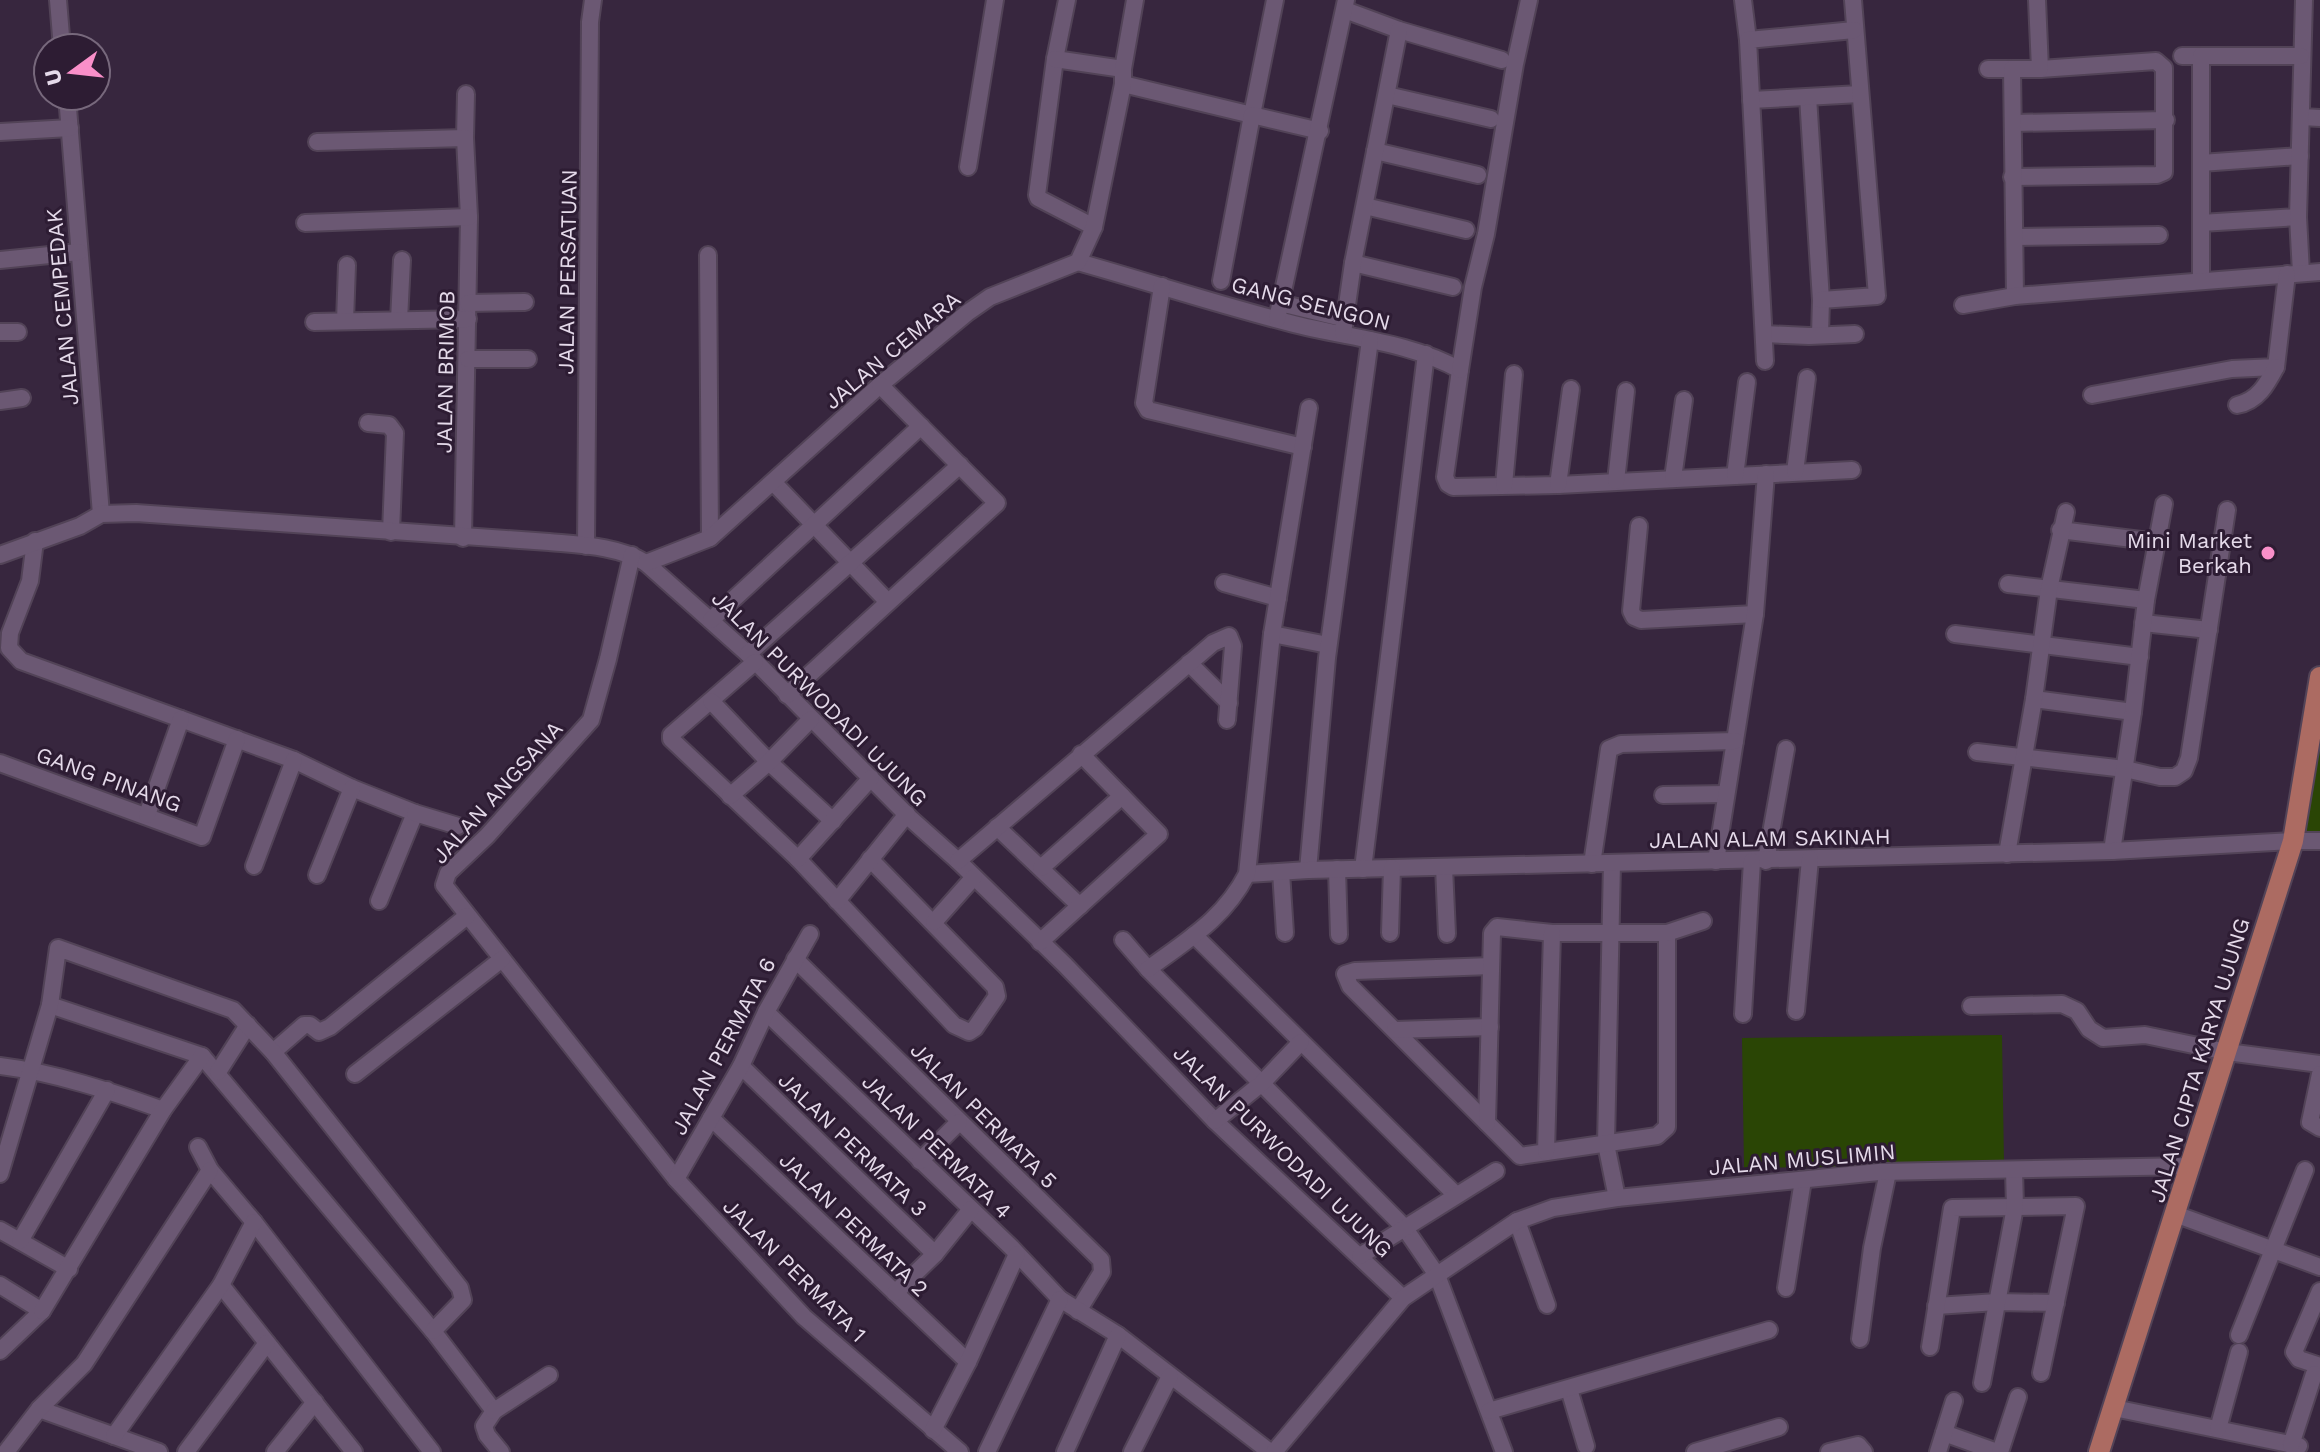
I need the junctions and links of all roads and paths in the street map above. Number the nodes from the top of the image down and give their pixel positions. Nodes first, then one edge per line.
1 (58, 0) edge
2 (593, 0) edge
3 (995, 0) edge
4 (1067, 0) edge
5 (1135, 0) edge
6 (1275, 0) edge
7 (1529, 0) edge
8 (1743, 0) edge
9 (1853, 0) edge
10 (2037, 0) edge
11 (2304, 0) edge
12 (1345, 5) edge
13 (1399, 30) junction
14 (1854, 30) junction
15 (61, 32) edge
16 (1748, 40) junction
17 (2182, 56) dead end
18 (2201, 56) junction
19 (2301, 56) junction
20 (1055, 59) junction
21 (1502, 60) dead end
22 (1988, 69) dead end
23 (2012, 69) junction
24 (2040, 69) junction
25 (1123, 76) junction
26 (466, 94) dead end
27 (1860, 94) junction
28 (1387, 95) junction
29 (1808, 97) junction
30 (1751, 100) junction
31 (68, 112) edge
32 (1252, 115) junction
33 (2302, 117) junction
34 (2320, 118) edge
35 (1491, 119) dead end
36 (2166, 120) junction
37 (2014, 123) junction
38 (70, 128) junction
39 (1320, 131) junction
40 (0, 132) edge
41 (465, 138) junction
42 (317, 142) dead end
43 (1375, 151) junction
44 (2300, 156) junction
45 (2201, 163) junction
46 (968, 167) dead end
47 (1478, 175) dead end
48 (2012, 177) junction
49 (1365, 206) junction
50 (469, 212) junction
51 (2298, 217) junction
52 (305, 223) dead end
53 (2201, 223) junction
54 (1094, 227) junction
55 (1466, 230) dead end
56 (2159, 235) dead end
57 (2016, 237) junction
58 (79, 252) junction
59 (708, 255) dead end
60 (0, 260) edge
61 (402, 260) dead end
62 (1078, 262) junction
63 (1353, 263) junction
64 (347, 265) dead end
65 (2320, 272) edge
66 (2294, 274) junction
67 (2201, 279) junction
68 (1221, 281) dead end
69 (1162, 286) junction
70 (1453, 287) dead end
71 (2015, 296) junction
72 (1821, 300) junction
73 (525, 302) dead end
74 (1963, 305) dead end
75 (468, 311) junction
76 (1279, 311) junction
77 (399, 320) junction
78 (345, 321) junction
79 (314, 322) dead end
80 (1344, 326) junction
81 (0, 332) edge
82 (18, 332) dead end
83 (1764, 334) junction
84 (1855, 334) dead end
85 (1820, 335) junction
86 (1370, 340) junction
87 (1426, 354) junction
88 (468, 359) junction
89 (528, 359) dead end
90 (1765, 361) dead end
91 (1455, 366) junction
92 (2276, 367) junction
93 (1514, 374) dead end
94 (1807, 378) dead end
95 (1747, 382) dead end
96 (880, 385) junction
97 (1571, 389) dead end
98 (1626, 391) dead end
99 (2092, 395) dead end
100 (22, 398) dead end
101 (1684, 400) dead end
102 (0, 401) edge
103 (2237, 405) dead end
104 (1309, 408) dead end
105 (368, 423) dead end
106 (921, 426) junction
107 (1303, 447) junction
108 (960, 465) junction
109 (1852, 470) dead end
110 (1795, 472) junction
111 (1766, 474) junction
112 (1735, 476) junction
113 (1673, 478) junction
114 (1616, 481) junction
115 (773, 482) junction
116 (1504, 485) junction
117 (1558, 485) junction
118 (2164, 504) dead end
119 (2227, 510) dead end
120 (2066, 512) dead end
121 (101, 514) junction
122 (814, 525) junction
123 (1639, 526) dead end
124 (2060, 530) junction
125 (391, 532) junction
126 (463, 538) junction
127 (710, 538) junction
128 (35, 541) junction
129 (2157, 542) junction
130 (586, 546) junction
131 (0, 555) edge
132 (639, 559) junction
133 (851, 564) junction
134 (1224, 583) dead end
135 (2008, 584) dead end
136 (2049, 589) junction
137 (1278, 598) junction
138 (2146, 600) junction
139 (888, 602) junction
140 (1755, 614) junction
141 (711, 620) junction
142 (2143, 623) junction
143 (2209, 630) junction
144 (1272, 634) junction
145 (1955, 634) dead end
146 (2042, 644) junction
147 (1328, 645) junction
148 (2140, 657) junction
149 (752, 658) junction
150 (1189, 663) junction
151 (2320, 677) edge
152 (787, 695) junction
153 (2034, 699) junction
154 (711, 701) junction
155 (1229, 703) junction
156 (2133, 712) junction
157 (181, 719) junction
158 (811, 719) junction
159 (1227, 720) dead end
160 (237, 739) junction
161 (1735, 741) junction
162 (1786, 749) dead end
163 (1977, 752) dead end
164 (1081, 754) junction
165 (2025, 758) junction
166 (294, 760) junction
167 (769, 762) junction
168 (0, 763) edge
169 (2125, 769) junction
170 (871, 778) junction
171 (352, 788) junction
172 (1726, 794) junction
173 (1663, 795) dead end
174 (730, 796) junction
175 (1122, 796) junction
176 (415, 813) junction
177 (907, 814) junction
178 (147, 815) junction
179 (833, 821) junction
180 (458, 826) dead end
181 (997, 827) junction
182 (2293, 841) junction
183 (2320, 841) edge
184 (2112, 851) junction
185 (2007, 854) junction
186 (798, 859) junction
187 (870, 859) junction
188 (1810, 859) junction
189 (958, 861) junction
190 (1716, 861) junction
191 (1759, 861) junction
192 (1612, 863) junction
193 (1592, 864) junction
194 (254, 866) dead end
195 (1444, 867) junction
196 (1041, 868) junction
197 (1392, 868) junction
198 (1337, 869) junction
199 (1363, 869) junction
200 (1308, 870) junction
201 (1281, 872) junction
202 (1247, 874) junction
203 (317, 875) dead end
204 (974, 877) junction
205 (379, 901) dead end
206 (837, 901) junction
207 (1080, 906) junction
208 (467, 916) junction
209 (1703, 921) dead end
210 (934, 922) junction
211 (1285, 933) dead end
212 (1390, 933) dead end
213 (1552, 933) junction
214 (1610, 933) junction
215 (1667, 933) junction
216 (810, 934) dead end
217 (1447, 934) dead end
218 (1194, 935) junction
219 (1339, 935) dead end
220 (1123, 940) dead end
221 (1040, 942) junction
222 (502, 959) junction
223 (795, 959) junction
224 (1491, 966) junction
225 (1148, 969) junction
226 (50, 1005) junction
227 (1971, 1006) dead end
228 (1796, 1011) dead end
229 (766, 1012) junction
230 (1743, 1014) dead end
231 (248, 1025) junction
232 (1490, 1027) junction
233 (1395, 1030) junction
234 (1301, 1042) junction
235 (273, 1052) junction
236 (2227, 1052) junction
237 (202, 1056) junction
238 (2320, 1064) edge
239 (0, 1066) edge
240 (741, 1066) junction
241 (31, 1070) junction
242 (218, 1072) junction
243 (355, 1074) dead end
244 (2320, 1074) edge
245 (1262, 1083) junction
246 (107, 1090) junction
247 (163, 1110) junction
248 (711, 1118) junction
249 (1215, 1121) junction
250 (959, 1122) junction
251 (1487, 1123) junction
252 (2320, 1128) edge
253 (1606, 1144) junction
254 (198, 1147) dead end
255 (1546, 1152) junction
256 (920, 1161) junction
257 (2191, 1166) junction
258 (210, 1170) junction
259 (2014, 1170) junction
260 (2305, 1170) dead end
261 (1496, 1171) dead end
262 (1888, 1172) junction
263 (0, 1174) edge
264 (676, 1179) junction
265 (1803, 1180) junction
266 (1456, 1195) junction
267 (1617, 1198) junction
268 (2015, 1207) junction
269 (971, 1209) junction
270 (2175, 1214) junction
271 (1517, 1221) junction
272 (254, 1222) junction
273 (1404, 1227) junction
274 (0, 1230) edge
275 (20, 1241) junction
276 (2273, 1250) junction
277 (935, 1254) junction
278 (1017, 1254) junction
279 (1360, 1256) junction
280 (2320, 1267) edge
281 (69, 1269) junction
282 (1437, 1275) junction
283 (0, 1285) edge
284 (221, 1285) junction
285 (1786, 1288) dead end
286 (2320, 1291) edge
287 (895, 1293) junction
288 (1403, 1298) junction
289 (1060, 1299) junction
290 (1997, 1302) junction
291 (2056, 1303) junction
292 (1547, 1305) dead end
293 (1936, 1306) junction
294 (42, 1311) junction
295 (1078, 1311) junction
296 (1769, 1330) dead end
297 (433, 1331) junction
298 (1118, 1335) junction
299 (1860, 1339) dead end
300 (267, 1343) junction
301 (1930, 1347) dead end
302 (0, 1351) edge
303 (968, 1362) junction
304 (2317, 1370) edge
305 (2041, 1373) dead end
306 (549, 1375) dead end
307 (1170, 1376) junction
308 (1982, 1383) dead end
309 (1569, 1389) junction
310 (2018, 1397) dead end
311 (1954, 1401) dead end
312 (315, 1402) junction
313 (2114, 1408) junction
314 (39, 1409) junction
315 (494, 1411) junction
316 (1489, 1411) junction
317 (1779, 1427) dead end
318 (2218, 1429) junction
319 (933, 1430) junction
320 (1944, 1433) junction
321 (114, 1436) junction
322 (1586, 1446) dead end
323 (6, 1452) edge
324 (159, 1452) edge
325 (186, 1452) edge
326 (275, 1452) edge
327 (354, 1452) edge
328 (432, 1452) edge
329 (501, 1452) edge
330 (960, 1452) edge
331 (987, 1452) edge
332 (1065, 1452) edge
333 (1132, 1452) edge
334 (1272, 1452) edge
335 (1504, 1452) edge
336 (1695, 1452) edge
337 (1829, 1452) edge
338 (1864, 1452) edge
339 (1938, 1452) edge
340 (1999, 1452) edge
341 (2099, 1452) edge

1 - 15 street
2 - 130 street, JALAN PERSATUAN
3 - 46 street
4 - 20 street
5 - 25 street
6 - 32 street
7 - 91 street
8 - 16 street
9 - 14 street
10 - 24 street
11 - 19 street
12 - 13 street
12 - 39 street
13 - 21 street
13 - 28 street
14 - 16 street
14 - 27 street
16 - 30 street
17 - 18 street
18 - 19 street
18 - 45 street
19 - 33 street
20 - 25 street
20 - 54 street
22 - 23 street
23 - 24 street
23 - 37 street
24 - 36 street
25 - 32 street
25 - 54 street
26 - 41 street, JALAN BRIMOB
27 - 29 street
27 - 72 street
28 - 35 street
28 - 43 street
29 - 30 street
29 - 72 street
30 - 83 street
31 - 38 street, JALAN CEMPEDAK
32 - 39 street
32 - 68 street
33 - 34 street
33 - 44 street
36 - 37 street
36 - 48 street
37 - 48 street
38 - 40 street
38 - 58 street, JALAN CEMPEDAK
39 - 76 street
41 - 42 street
41 - 50 street, JALAN BRIMOB
43 - 47 street
43 - 49 street
44 - 45 street
44 - 51 street
45 - 53 street
48 - 57 street
49 - 55 street
49 - 63 street
50 - 52 street
50 - 75 street, JALAN BRIMOB
51 - 53 street
51 - 66 street
53 - 67 street
54 - 62 street
56 - 57 street
57 - 71 street
58 - 60 street
58 - 121 street, JALAN CEMPEDAK
59 - 127 street
61 - 77 street
62 - 69 street, GANG SENGON
62 - 96 street, JALAN CEMARA
63 - 70 street
63 - 80 street
64 - 78 street
65 - 66 street
66 - 67 street
66 - 92 street
67 - 71 street
69 - 76 street, GANG SENGON
69 - 107 street
71 - 74 street
72 - 85 street
73 - 75 street
75 - 77 street
75 - 88 street, JALAN BRIMOB
76 - 80 street, GANG SENGON
77 - 78 street
78 - 79 street
80 - 86 street, GANG SENGON
81 - 82 street
83 - 85 street
83 - 90 street
84 - 85 street
86 - 87 street, GANG SENGON
86 - 147 street
87 - 91 street, GANG SENGON
87 - 199 street
88 - 89 street
88 - 126 street, JALAN BRIMOB
91 - 116 street
92 - 99 street
92 - 103 street
93 - 116 street
94 - 110 street
95 - 112 street
96 - 106 street
96 - 115 street, JALAN CEMARA
97 - 117 street
98 - 114 street
100 - 102 street
101 - 113 street
104 - 107 street
105 - 125 street
106 - 108 street
106 - 122 street
107 - 137 street
108 - 133 street
108 - 139 street
109 - 110 street
110 - 111 street
111 - 112 street
111 - 140 street
112 - 113 street
113 - 114 street
114 - 117 street
115 - 122 street
115 - 127 street, JALAN CEMARA
116 - 117 street
118 - 129 street
119 - 143 street
120 - 124 street
121 - 125 street
121 - 128 street
122 - 133 street
122 - 141 street
123 - 140 street
124 - 129 street
124 - 136 street
125 - 126 street
126 - 130 street
127 - 132 street, JALAN CEMARA
128 - 131 street
128 - 157 street
129 - 138 street
130 - 132 street
132 - 141 street, JALAN PURWODADI UJUNG
132 - 208 street, JALAN ANGSANA
133 - 139 street
133 - 149 street
134 - 137 street
135 - 136 street
136 - 138 street
136 - 146 street
137 - 144 street
138 - 142 street
139 - 152 street
140 - 161 street
141 - 149 street, JALAN PURWODADI UJUNG
142 - 143 street
142 - 148 street
143 - 169 street
144 - 147 street
144 - 202 street
145 - 146 street
146 - 148 street
146 - 153 street
147 - 200 street
148 - 156 street
149 - 152 street, JALAN PURWODADI UJUNG
149 - 154 street
150 - 155 street
150 - 155 street
150 - 164 street
151 - 182 main road, JALAN CIPTA KARYA UJUNG
152 - 158 street, JALAN PURWODADI UJUNG
153 - 156 street
153 - 165 street
154 - 167 street
154 - 174 street
155 - 159 street
156 - 169 street
157 - 160 street
157 - 178 street
158 - 167 street
158 - 170 street, JALAN PURWODADI UJUNG
160 - 166 street
160 - 178 street, GANG PINANG
161 - 172 street
161 - 193 street
162 - 191 street
163 - 165 street
164 - 175 street
164 - 181 street
165 - 169 street
165 - 185 street
166 - 171 street
166 - 194 street
167 - 174 street
167 - 179 street
168 - 178 street, GANG PINANG
169 - 184 street
170 - 177 street, JALAN PURWODADI UJUNG
170 - 179 street
171 - 176 street
171 - 203 street
172 - 173 street
172 - 190 street
174 - 186 street
175 - 196 street
175 - 207 street
176 - 180 street
176 - 205 street
177 - 187 street
177 - 189 street, JALAN PURWODADI UJUNG
179 - 186 street
181 - 189 street
181 - 196 street
182 - 183 street, JALAN ALAM SAKINAH
182 - 184 street, JALAN ALAM SAKINAH
182 - 236 main road, JALAN CIPTA KARYA UJUNG
184 - 185 street, JALAN ALAM SAKINAH
185 - 188 street, JALAN ALAM SAKINAH
186 - 206 street
187 - 206 street
187 - 210 street
188 - 191 street, JALAN ALAM SAKINAH
188 - 228 street
189 - 204 street, JALAN PURWODADI UJUNG
190 - 191 street, JALAN ALAM SAKINAH
190 - 192 street, JALAN ALAM SAKINAH
191 - 230 street
192 - 193 street, JALAN ALAM SAKINAH
192 - 214 street
193 - 195 street, JALAN ALAM SAKINAH
195 - 197 street, JALAN ALAM SAKINAH
195 - 217 street
196 - 207 street
197 - 199 street, JALAN ALAM SAKINAH
197 - 212 street
198 - 199 street, JALAN ALAM SAKINAH
198 - 200 street, JALAN ALAM SAKINAH
198 - 219 street
200 - 201 street, JALAN ALAM SAKINAH
201 - 202 street, JALAN ALAM SAKINAH
201 - 211 street
202 - 218 street
204 - 210 street
204 - 221 street, JALAN PURWODADI UJUNG
206 - 210 street
207 - 221 street
208 - 222 street, JALAN ANGSANA
208 - 235 street
209 - 215 street
213 - 214 street
213 - 224 street
213 - 255 street
214 - 215 street
214 - 253 street
215 - 253 street
216 - 223 street, JALAN PERMATA 6
218 - 225 street
218 - 234 street
220 - 225 street
221 - 249 street, JALAN PURWODADI UJUNG
222 - 243 street
222 - 264 street, JALAN ANGSANA
223 - 229 street, JALAN PERMATA 6
223 - 250 street, JALAN PERMATA 5
224 - 232 street
224 - 233 street
225 - 245 street
226 - 231 street
226 - 237 street
226 - 241 street
227 - 236 street
229 - 240 street, JALAN PERMATA 6
229 - 256 street, JALAN PERMATA 4
231 - 235 street
231 - 242 street
232 - 233 street
232 - 251 street
233 - 251 street
234 - 245 street
234 - 266 street
235 - 297 street
236 - 238 street
236 - 257 main road, JALAN CIPTA KARYA UJUNG
237 - 242 street
237 - 247 street
239 - 241 street
240 - 248 street, JALAN PERMATA 6
240 - 277 street, JALAN PERMATA 3
241 - 246 street
241 - 263 street
242 - 297 street
244 - 252 street
245 - 249 street
245 - 273 street
246 - 247 street
246 - 275 street
247 - 281 street
248 - 264 street, JALAN PERMATA 6
248 - 287 street, JALAN PERMATA 2
249 - 279 street, JALAN PURWODADI UJUNG
250 - 256 street
250 - 295 street, JALAN PERMATA 5
251 - 255 street
253 - 255 street
253 - 267 street
254 - 258 street
256 - 269 street, JALAN PERMATA 4
257 - 259 street, JALAN MUSLIMIN
257 - 270 main road, JALAN CIPTA KARYA UJUNG
258 - 272 street
258 - 314 street
259 - 262 street, JALAN MUSLIMIN
259 - 268 street
260 - 276 street
261 - 266 street
262 - 265 street, JALAN MUSLIMIN
262 - 299 street
264 - 319 street, JALAN PERMATA 1
265 - 267 street, JALAN MUSLIMIN
265 - 285 street
266 - 273 street
267 - 271 street, JALAN MUSLIMIN
268 - 290 street
268 - 291 street
268 - 293 street
269 - 277 street
269 - 278 street, JALAN PERMATA 4
270 - 276 street
270 - 313 main road, JALAN CIPTA KARYA UJUNG
271 - 282 street, JALAN MUSLIMIN
271 - 292 street
272 - 284 street
272 - 328 street
273 - 279 street
273 - 282 street
274 - 275 street
275 - 281 street
276 - 280 street
276 - 318 street
277 - 287 street
278 - 289 street, JALAN PERMATA 4
278 - 303 street
279 - 288 street, JALAN PURWODADI UJUNG
281 - 294 street
282 - 288 street
282 - 316 street
283 - 294 street
284 - 300 street
284 - 321 street
286 - 304 street
287 - 303 street, JALAN PERMATA 2
288 - 334 street
289 - 295 street, JALAN PERMATA 4
289 - 331 street
290 - 291 street
290 - 293 street
290 - 308 street
291 - 305 street
293 - 301 street
294 - 302 street
295 - 298 street, JALAN PERMATA 4
296 - 309 street
297 - 315 street
298 - 307 street, JALAN PERMATA 4
298 - 332 street
300 - 312 street
300 - 325 street
303 - 319 street
304 - 318 street
306 - 315 street
307 - 333 street
307 - 334 street, JALAN PERMATA 4
309 - 316 street
309 - 322 street
310 - 340 street
311 - 320 street
312 - 326 street
312 - 327 street
313 - 318 street
313 - 341 main road, JALAN CIPTA KARYA UJUNG
314 - 321 street
314 - 323 street
315 - 329 street
316 - 335 street
317 - 336 street
319 - 330 street, JALAN PERMATA 1
320 - 339 street
320 - 340 street
321 - 324 street
337 - 338 street

